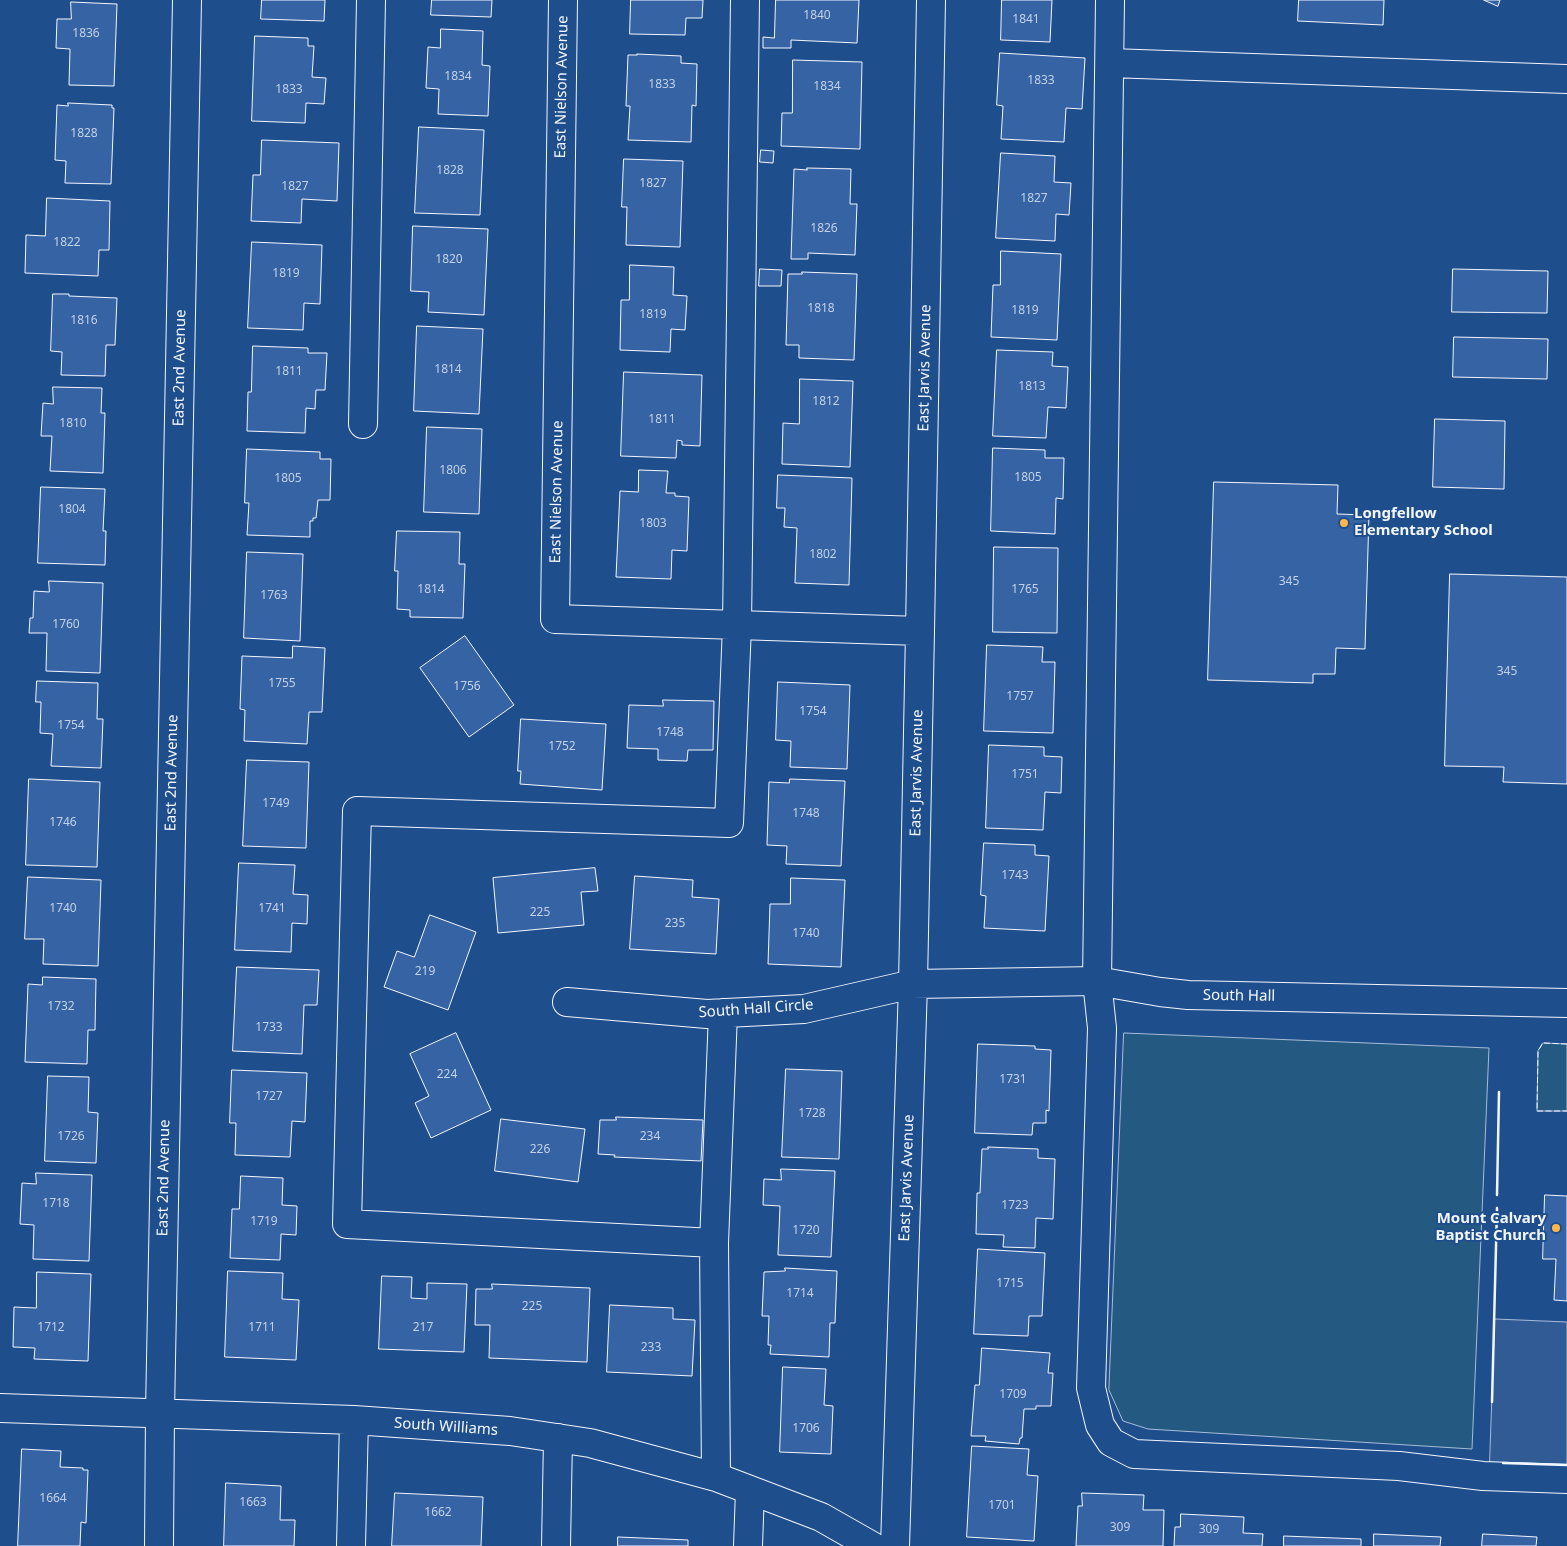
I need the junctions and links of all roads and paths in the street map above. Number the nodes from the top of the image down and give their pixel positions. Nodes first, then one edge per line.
1 (187, 0) edge
2 (371, 0) edge
3 (563, 0) edge
4 (745, 0) edge
5 (931, 0) edge
6 (1110, 0) edge
7 (1110, 63) junction
8 (1567, 79) edge
9 (363, 424) dead end
10 (737, 625) junction
11 (920, 632) junction
12 (1097, 981) junction
13 (913, 984) junction
14 (567, 1002) dead end
15 (1567, 1003) edge
16 (723, 1013) junction
17 (714, 1243) junction
18 (0, 1408) edge
19 (160, 1412) junction
20 (354, 1420) junction
21 (558, 1438) junction
22 (716, 1477) junction
23 (1567, 1479) edge
24 (750, 1490) junction
25 (159, 1546) edge
26 (351, 1546) edge
27 (556, 1546) edge
28 (748, 1546) edge
29 (872, 1546) edge
30 (895, 1546) edge

1 - 19 street, East 2nd Avenue
2 - 9 street
3 - 10 street, East Nielson Avenue
4 - 10 street
5 - 11 street, East Jarvis Avenue
6 - 7 street
7 - 8 street
7 - 12 street
10 - 11 street, East Nielson Avenue
10 - 17 street
11 - 13 street, East Jarvis Avenue
12 - 13 street, South Hall
12 - 15 street, South Hall
12 - 23 street
13 - 16 street, South Hall Circle
13 - 30 street, East Jarvis Avenue
14 - 16 street, South Hall Circle
16 - 17 street
17 - 22 street
18 - 19 street, South Williams
19 - 20 street, South Williams
19 - 25 street, East 2nd Avenue
20 - 21 street, South Williams
20 - 26 street
21 - 22 street, South Williams
21 - 27 street
22 - 24 street, South Williams
24 - 28 street
24 - 29 street, South Williams

